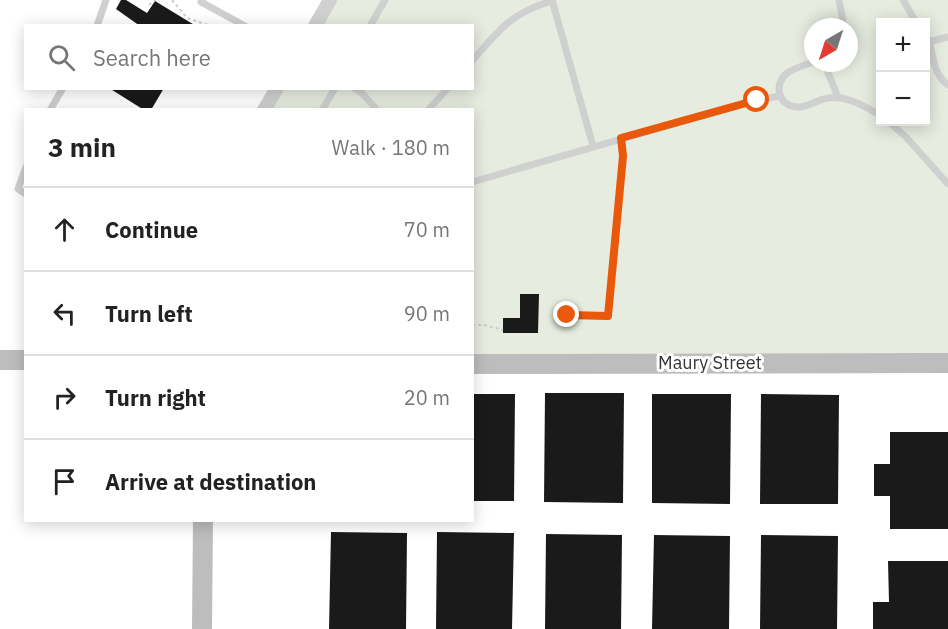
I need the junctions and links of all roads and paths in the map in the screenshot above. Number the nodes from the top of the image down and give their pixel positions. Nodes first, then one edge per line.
1 (106, 0) edge
2 (155, 0) edge
3 (172, 0) edge
4 (330, 0) edge
5 (385, 0) edge
6 (552, 0) edge
7 (839, 0) edge
8 (903, 0) edge
9 (199, 1) edge
10 (149, 5) dead end
11 (842, 18) edge
12 (914, 18) edge
13 (98, 24) edge
14 (205, 24) edge
15 (241, 24) edge
16 (316, 24) edge
17 (371, 24) edge
18 (948, 37) edge
19 (930, 39) edge
20 (930, 52) edge
21 (474, 59) edge
22 (804, 65) edge
23 (828, 72) edge
24 (948, 85) edge
25 (62, 90) edge
26 (276, 90) edge
27 (334, 90) edge
28 (357, 90) edge
29 (446, 90) edge
30 (780, 96) junction
31 (838, 97) junction
32 (51, 108) edge
33 (265, 108) edge
34 (323, 108) edge
35 (375, 108) edge
36 (430, 108) edge
37 (876, 114) edge
38 (894, 126) edge
39 (621, 138) junction
40 (593, 146) junction
41 (24, 172) edge
42 (948, 172) edge
43 (938, 173) junction
44 (474, 181) edge
45 (948, 184) edge
46 (24, 193) edge
47 (567, 315) dead end
48 (474, 325) edge
49 (503, 330) dead end
50 (0, 360) edge
51 (24, 360) edge
52 (948, 363) edge
53 (474, 364) edge
54 (202, 522) edge
55 (202, 629) edge

1 - 13 lane
2 - 10 path
3 - 14 path
4 - 16 street
5 - 17 lane
6 - 21 lane
6 - 40 lane
7 - 11 lane
8 - 12 lane
9 - 15 lane
18 - 19 lane
20 - 24 lane
22 - 30 lane
23 - 31 lane
25 - 32 lane
26 - 33 street
27 - 34 lane
28 - 35 lane
29 - 36 lane
30 - 31 lane
30 - 39 lane
31 - 37 lane
38 - 43 lane
39 - 40 lane
39 - 47 lane
40 - 44 lane
41 - 46 lane
42 - 43 lane
43 - 45 lane
48 - 49 path
50 - 51 street
52 - 53 street, Maury Street
54 - 55 street

